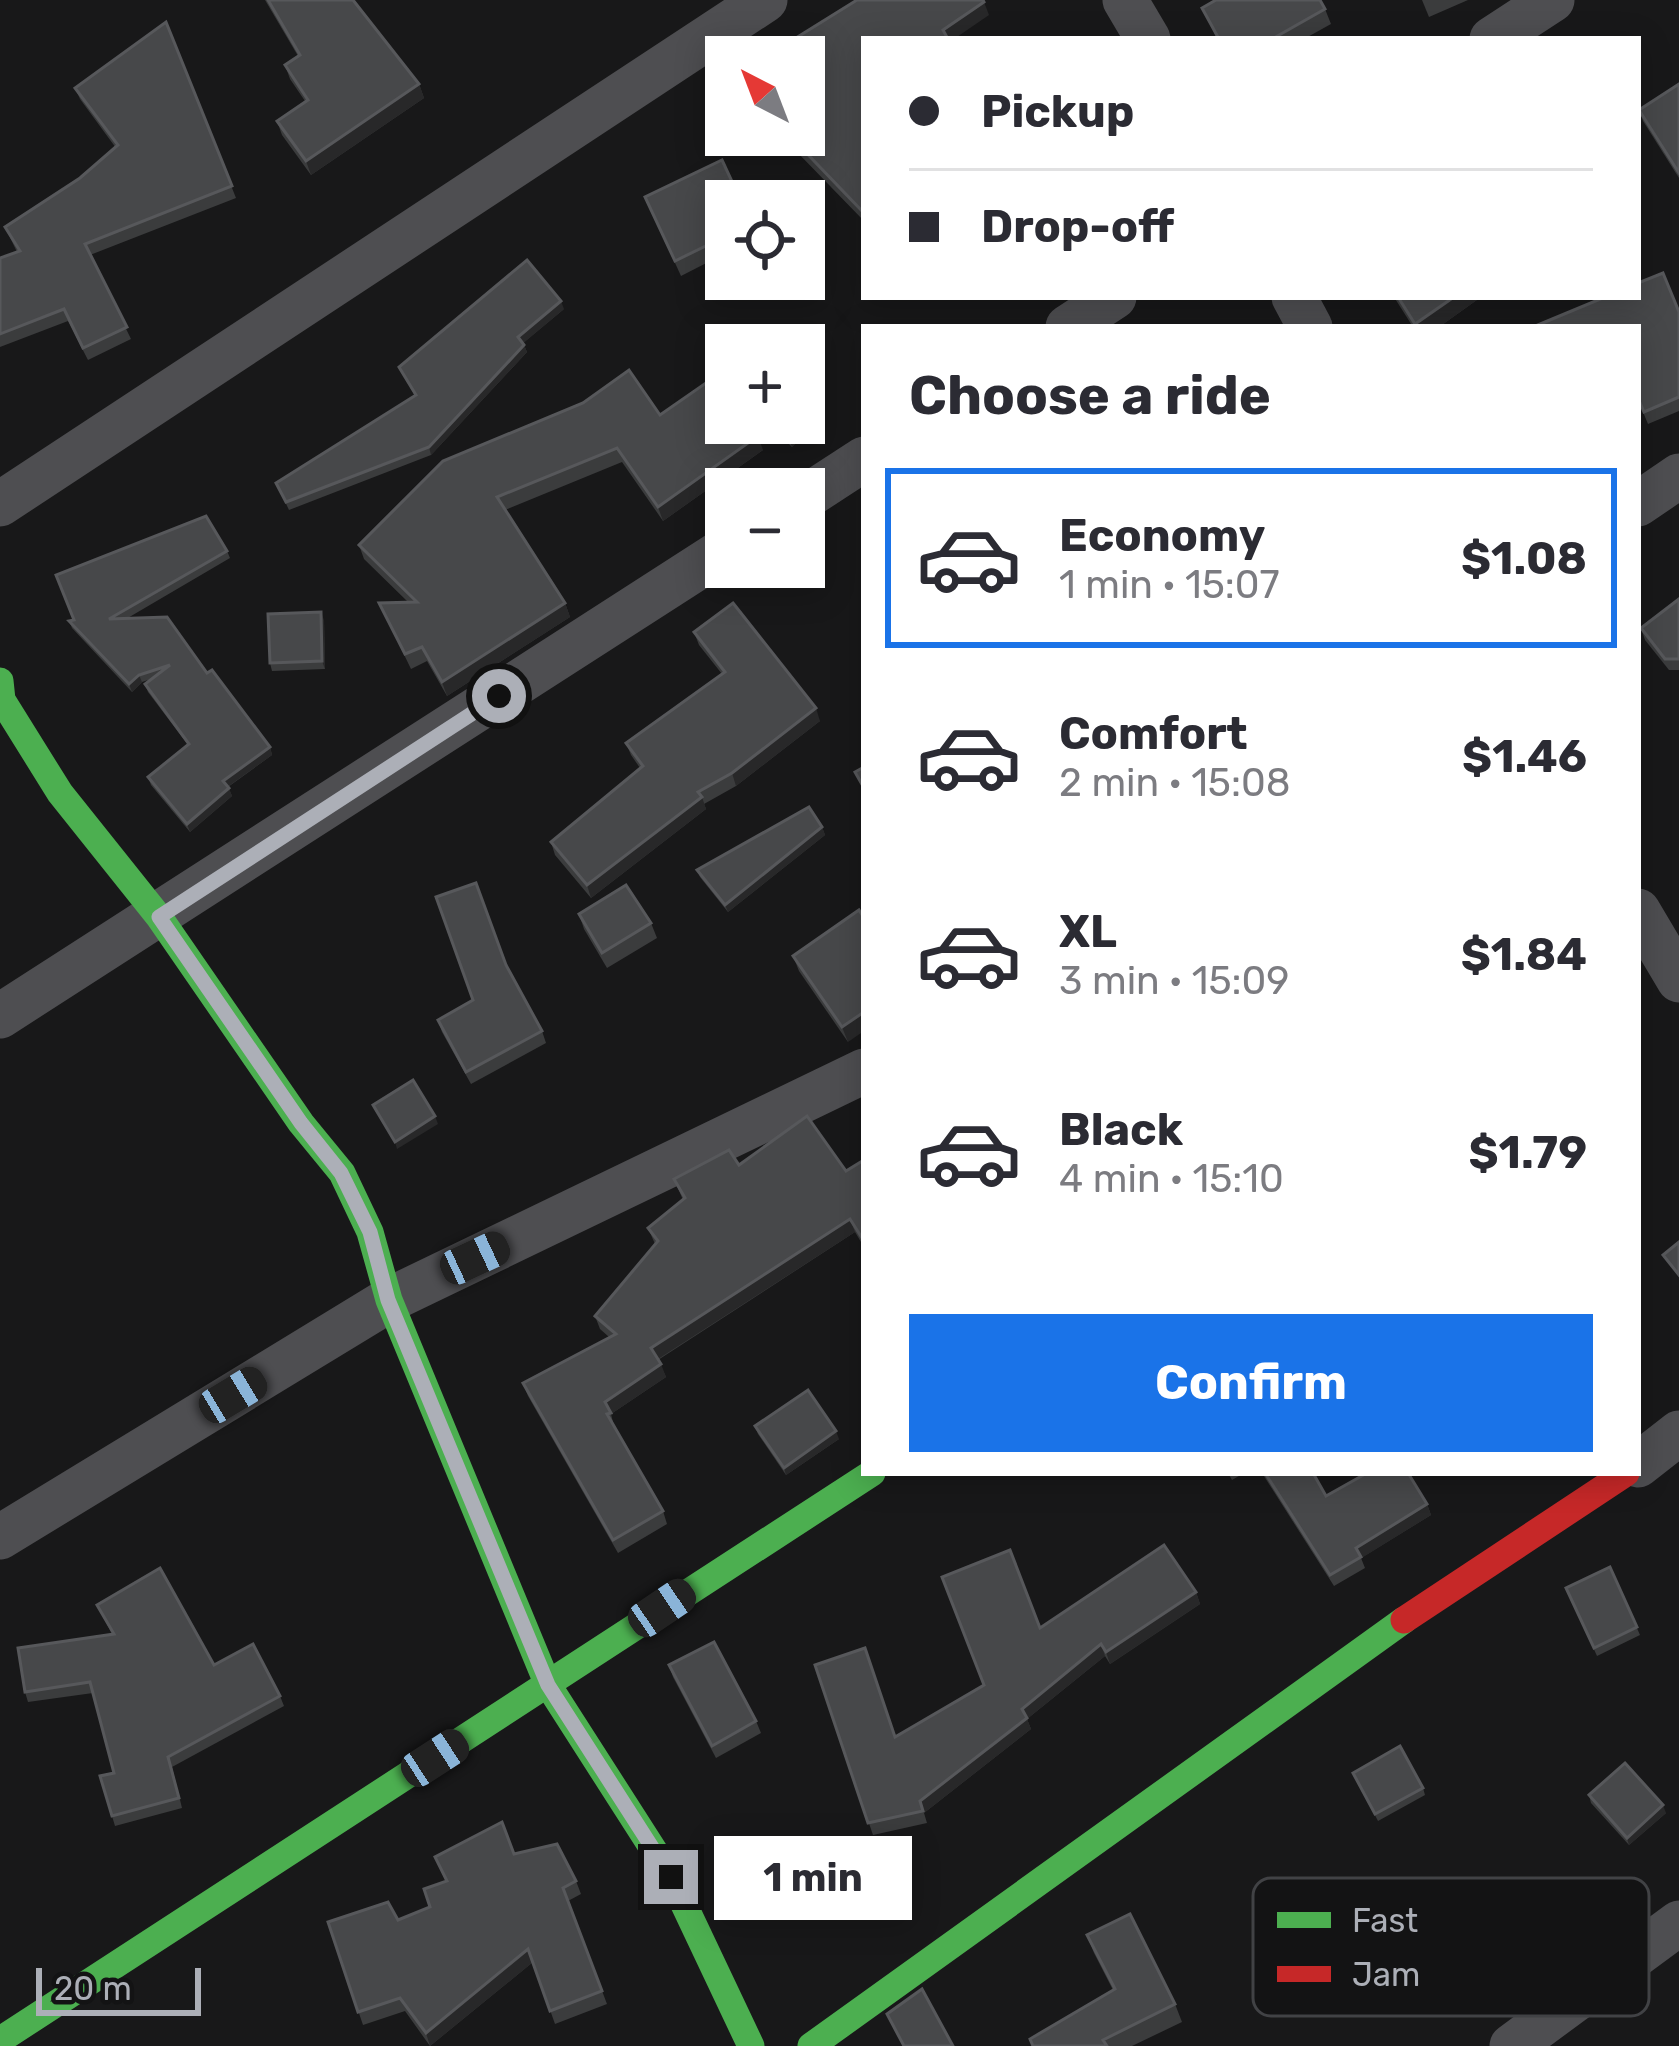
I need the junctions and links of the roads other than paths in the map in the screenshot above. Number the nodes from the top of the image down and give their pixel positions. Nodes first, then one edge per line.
1 (766, 0) edge
2 (1125, 0) edge
3 (1552, 0) edge
4 (1146, 36) edge
5 (1497, 36) edge
6 (1109, 300) edge
7 (1073, 324) edge
8 (861, 462) edge
9 (1679, 476) edge
10 (825, 485) edge
11 (1641, 502) edge
12 (0, 504) edge
13 (705, 563) edge
14 (0, 681) edge
15 (159, 917) junction
16 (1641, 917) edge
17 (1667, 971) edge
18 (0, 1016) edge
19 (861, 1072) edge
20 (388, 1300) junction
21 (1679, 1433) edge
22 (1641, 1463) edge
23 (867, 1476) edge
24 (1621, 1476) edge
25 (0, 1537) edge
26 (548, 1685) junction
27 (1679, 1923) edge
28 (1649, 1945) edge
29 (1553, 2016) edge
30 (0, 2040) edge
31 (752, 2046) edge
32 (811, 2046) edge
33 (1512, 2046) edge

1 - 12 street
2 - 4 street
3 - 5 street
6 - 7 street
8 - 10 street
9 - 11 street
13 - 15 street
14 - 15 street
15 - 18 street
15 - 20 street
16 - 17 street
19 - 20 street
20 - 25 street
20 - 26 street
21 - 22 street
23 - 26 street
24 - 32 street
26 - 30 street
26 - 31 street
27 - 28 street
29 - 33 street

